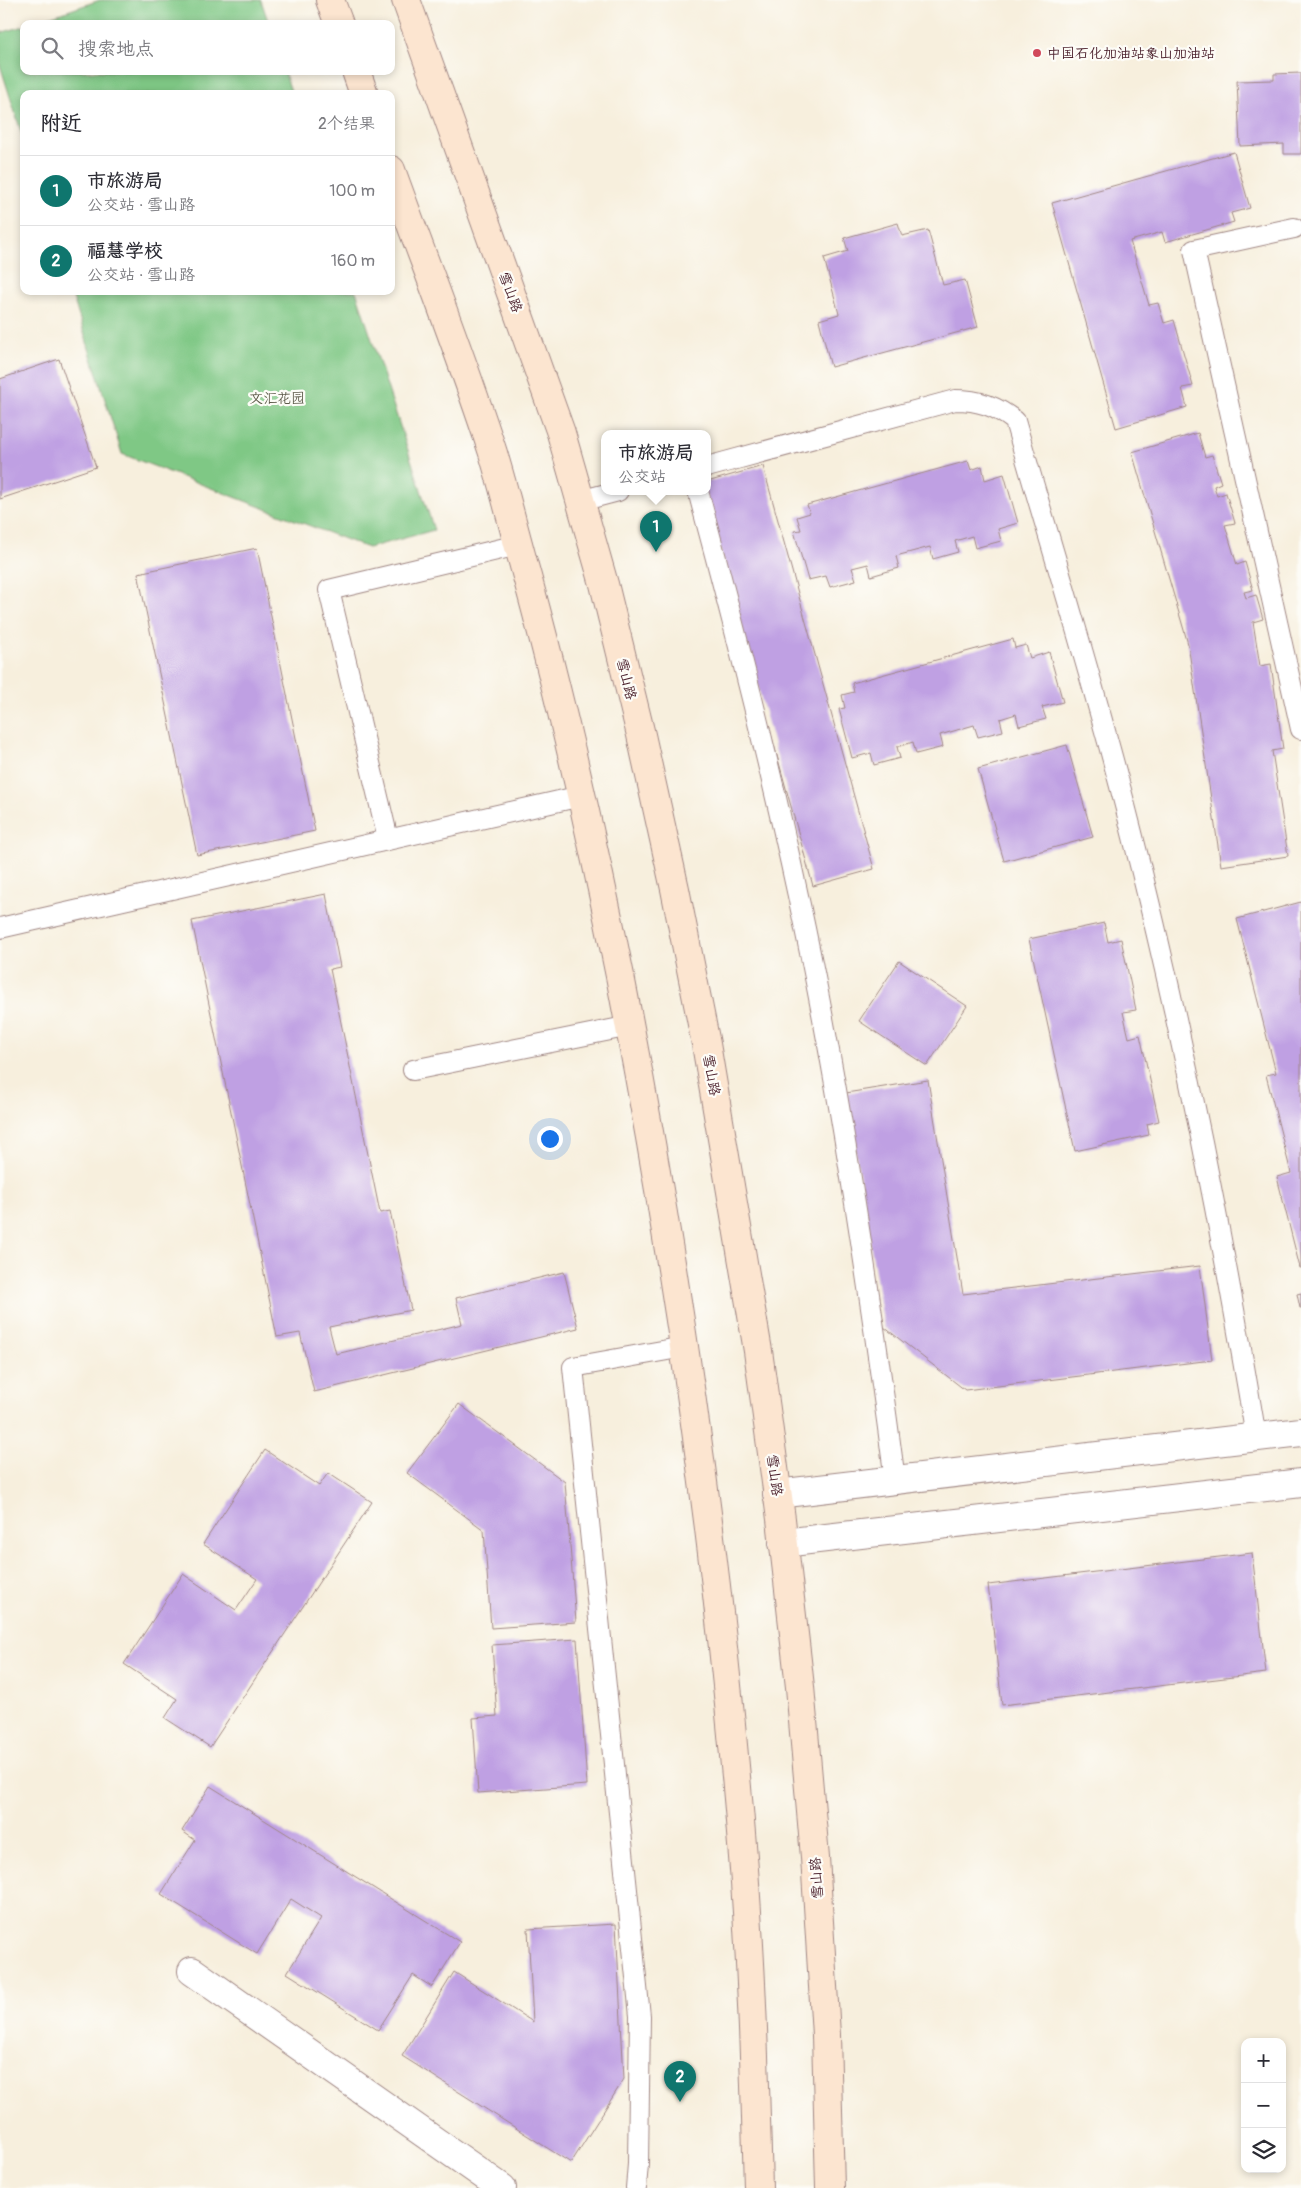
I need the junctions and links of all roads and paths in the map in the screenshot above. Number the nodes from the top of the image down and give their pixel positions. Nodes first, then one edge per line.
1 (330, 0) edge
2 (406, 0) edge
3 (338, 20) edge
4 (357, 75) edge
5 (363, 90) edge
6 (395, 181) edge
7 (1294, 228) dead end
8 (711, 466) edge
9 (603, 495) edge
10 (699, 495) edge
11 (580, 501) junction
12 (518, 544) junction
13 (1301, 729) edge
14 (581, 796) junction
15 (388, 839) junction
16 (0, 928) edge
17 (630, 1026) junction
18 (413, 1070) dead end
19 (684, 1347) junction
20 (1301, 1432) edge
21 (1256, 1438) junction
22 (895, 1480) junction
23 (1301, 1484) edge
24 (777, 1494) junction
25 (784, 1544) junction
26 (192, 1971) dead end
27 (502, 2188) edge
28 (636, 2188) edge
29 (758, 2188) edge
30 (830, 2188) edge

1 - 3 main road
2 - 11 main road, 雪山路
4 - 5 main road
6 - 12 main road
7 - 13 lane
8 - 21 lane
9 - 11 lane
10 - 22 lane
11 - 24 main road, 雪山路
12 - 14 main road
12 - 15 lane
14 - 15 lane
14 - 17 main road
15 - 16 lane
17 - 18 lane
17 - 19 main road
19 - 28 lane
19 - 29 main road
20 - 21 street
21 - 22 street
22 - 24 street
23 - 25 street
24 - 25 main road, 雪山路
25 - 30 main road, 雪山路
26 - 27 street

